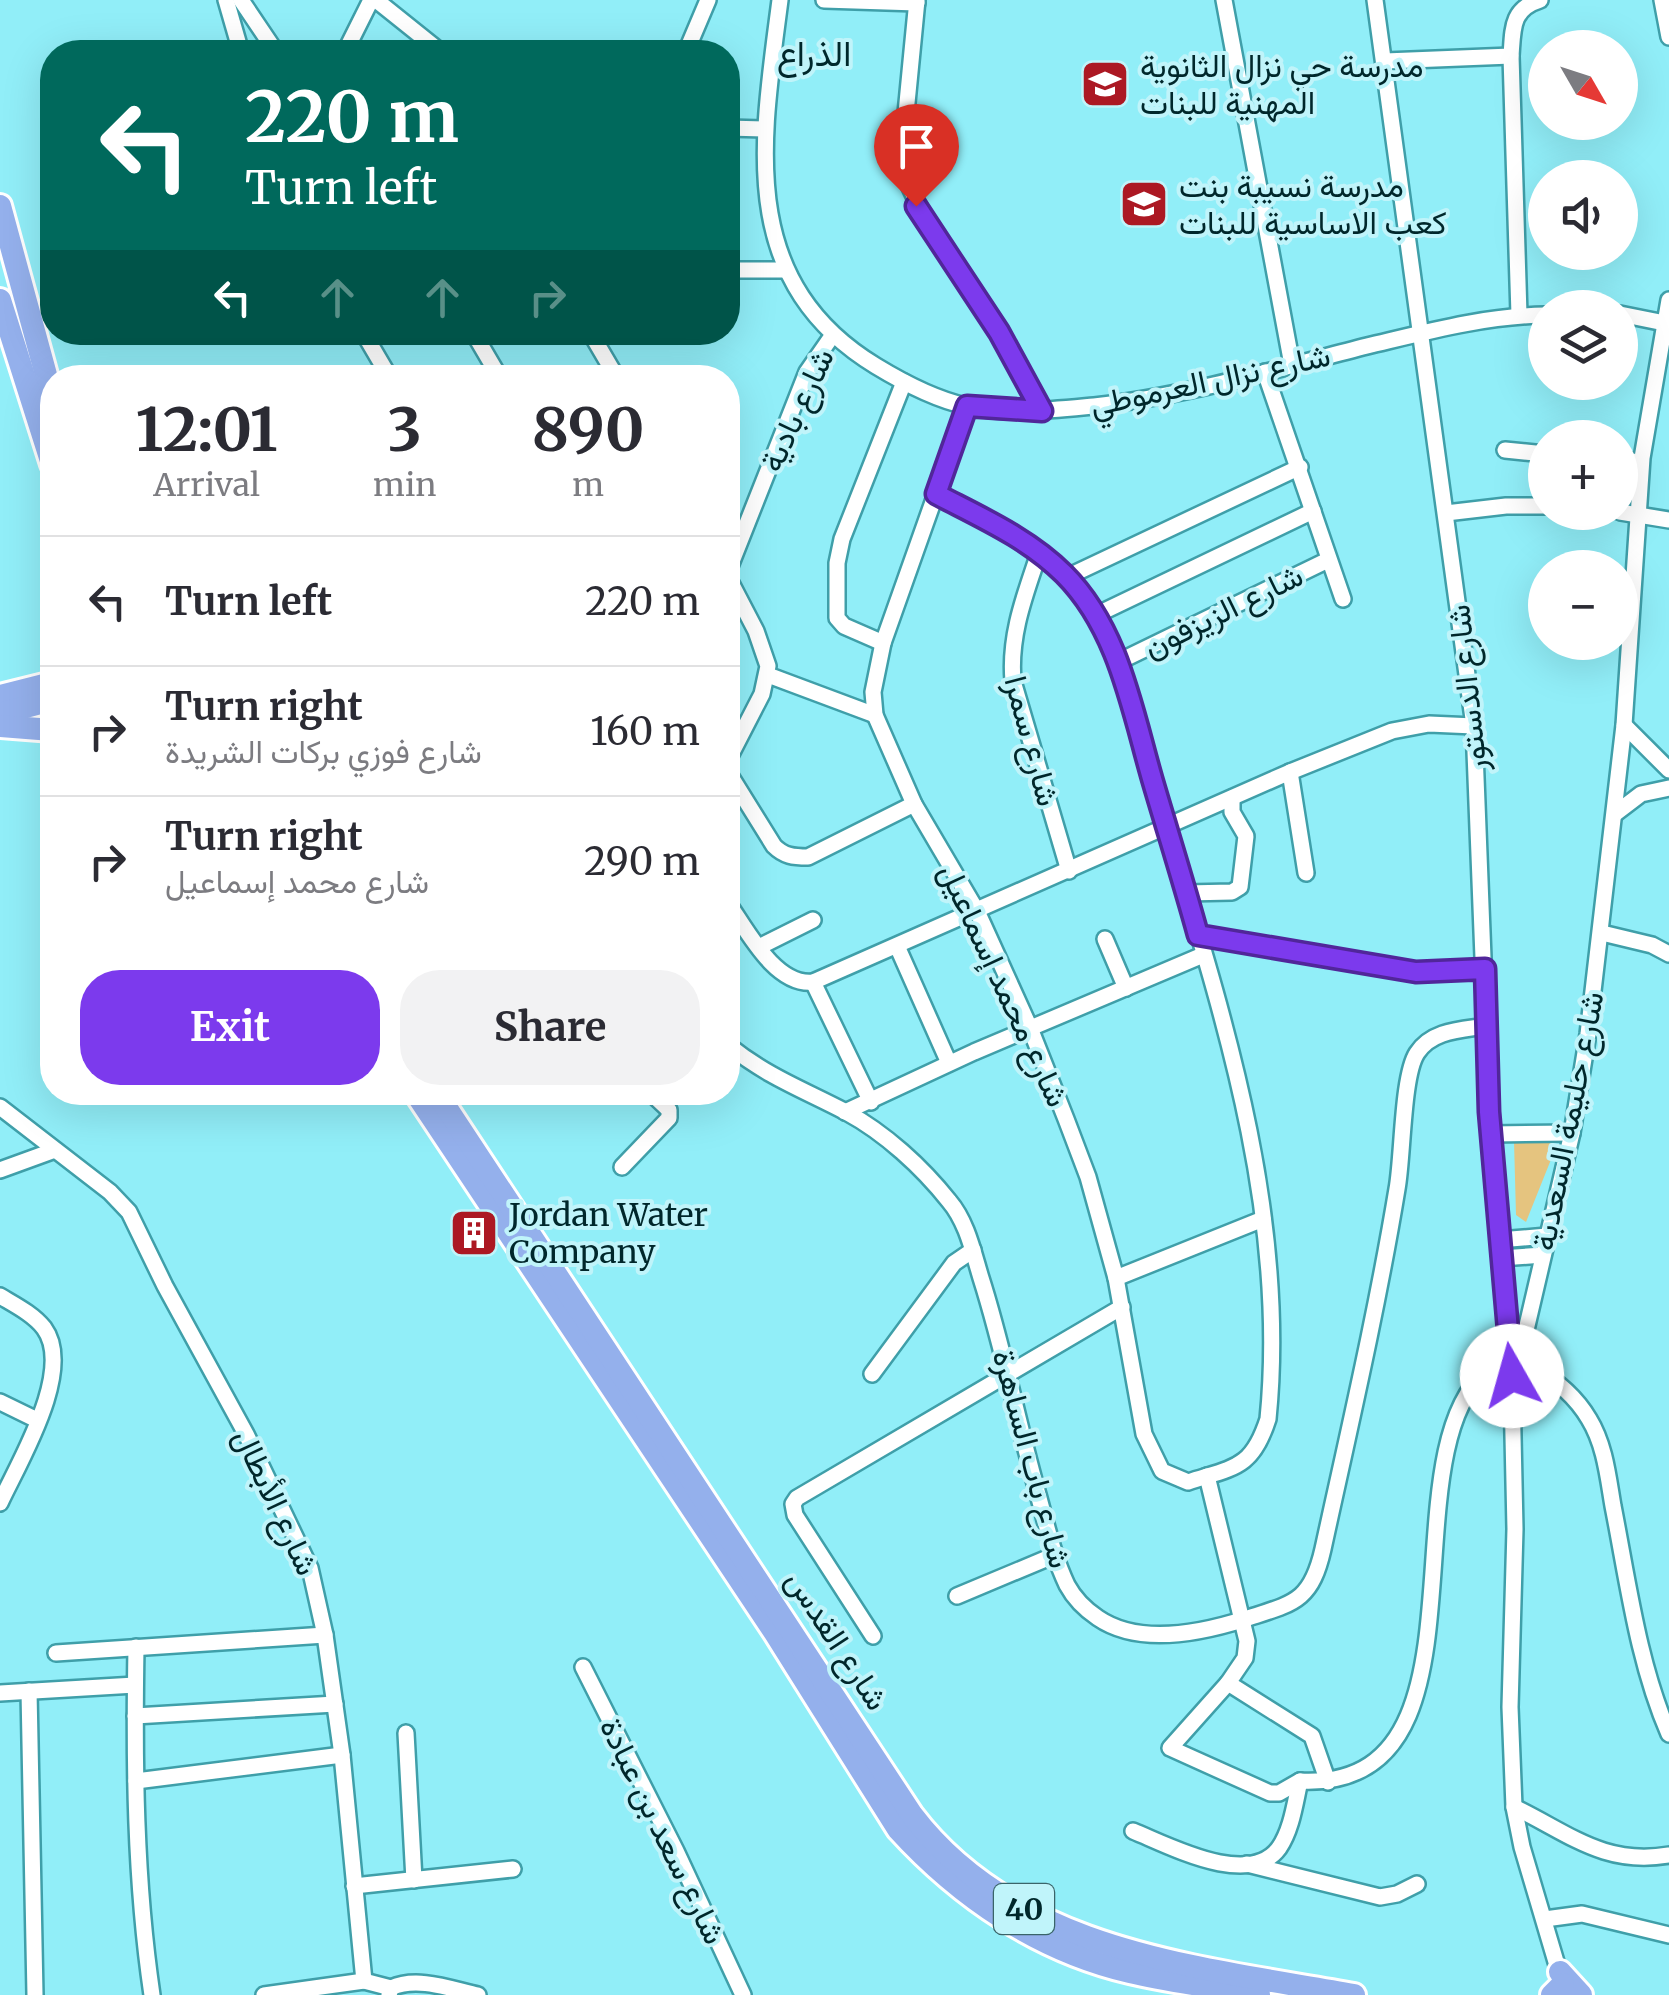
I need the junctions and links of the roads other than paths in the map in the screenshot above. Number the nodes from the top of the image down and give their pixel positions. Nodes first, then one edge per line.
1 (226, 0) edge
2 (241, 0) edge
3 (374, 0) edge
4 (708, 0) edge
5 (780, 0) edge
6 (824, 0) edge
7 (1224, 0) edge
8 (1375, 0) edge
9 (1540, 0) edge
10 (1662, 0) edge
11 (917, 2) edge
12 (1669, 37) edge
13 (238, 40) edge
14 (268, 40) edge
15 (352, 40) edge
16 (426, 40) edge
17 (691, 40) edge
18 (1510, 56) junction
19 (1386, 61) junction
20 (740, 129) edge
21 (764, 130) junction
22 (0, 206) edge
23 (740, 270) edge
24 (785, 270) junction
25 (0, 300) edge
26 (1638, 310) edge
27 (1668, 315) edge
28 (1519, 316) junction
29 (1528, 316) edge
30 (1420, 333) junction
31 (832, 336) junction
32 (43, 365) edge
33 (1292, 365) junction
34 (1265, 372) junction
35 (904, 382) junction
36 (967, 406) junction
37 (1042, 411) junction
38 (40, 426) edge
39 (1505, 450) dead end
40 (1528, 452) edge
41 (1638, 462) edge
42 (1642, 462) junction
43 (1300, 466) junction
44 (1638, 477) edge
45 (936, 494) junction
46 (1528, 506) edge
47 (1313, 511) junction
48 (1446, 513) junction
49 (1638, 515) edge
50 (1669, 520) edge
51 (1628, 530) edge
52 (740, 538) edge
53 (1039, 553) junction
54 (1328, 560) junction
55 (1067, 577) junction
56 (1343, 599) dead end
57 (740, 601) edge
58 (1096, 616) junction
59 (883, 643) junction
60 (1118, 662) junction
61 (768, 676) junction
62 (40, 686) edge
63 (0, 696) edge
64 (40, 703) edge
65 (0, 714) edge
66 (875, 715) junction
67 (1624, 725) junction
68 (0, 726) edge
69 (1474, 726) junction
70 (40, 729) edge
71 (740, 735) edge
72 (1669, 770) edge
73 (1290, 772) junction
74 (1669, 788) edge
75 (740, 791) edge
76 (1232, 798) junction
77 (914, 804) junction
78 (1616, 814) junction
79 (1167, 828) junction
80 (1068, 870) junction
81 (1306, 873) dead end
82 (1186, 893) junction
83 (977, 911) junction
84 (740, 920) edge
85 (812, 920) dead end
86 (1602, 933) junction
87 (1198, 935) junction
88 (1105, 939) dead end
89 (898, 946) junction
90 (759, 947) junction
91 (1669, 954) edge
92 (1203, 956) junction
93 (1485, 969) junction
94 (814, 982) junction
95 (1126, 988) junction
96 (1486, 1026) junction
97 (1030, 1028) junction
98 (740, 1054) edge
99 (948, 1064) junction
100 (871, 1102) junction
101 (424, 1105) edge
102 (445, 1105) edge
103 (664, 1105) edge
104 (0, 1107) edge
105 (845, 1112) junction
106 (1572, 1133) junction
107 (1491, 1134) junction
108 (55, 1150) junction
109 (622, 1167) dead end
110 (0, 1170) edge
111 (1262, 1219) junction
112 (1547, 1236) junction
113 (1499, 1240) junction
114 (972, 1250) junction
115 (1543, 1255) junction
116 (1500, 1258) junction
117 (1116, 1278) junction
118 (0, 1296) edge
119 (1122, 1306) junction
120 (1515, 1362) junction
121 (872, 1374) dead end
122 (1008, 1376) junction
123 (0, 1402) edge
124 (38, 1420) junction
125 (1207, 1476) junction
126 (0, 1503) edge
127 (1055, 1555) junction
128 (956, 1596) dead end
129 (1243, 1620) junction
130 (325, 1635) junction
131 (873, 1636) dead end
132 (136, 1647) junction
133 (56, 1654) dead end
134 (583, 1668) dead end
135 (1228, 1683) junction
136 (135, 1685) junction
137 (29, 1691) junction
138 (0, 1693) edge
139 (335, 1704) junction
140 (135, 1716) junction
141 (406, 1734) dead end
142 (1669, 1734) edge
143 (342, 1755) junction
144 (136, 1781) junction
145 (1300, 1781) junction
146 (1328, 1782) junction
147 (1514, 1807) junction
148 (1133, 1831) dead end
149 (1669, 1855) edge
150 (1247, 1864) junction
151 (513, 1868) dead end
152 (414, 1880) junction
153 (1417, 1884) dead end
154 (354, 1886) junction
155 (1545, 1920) junction
156 (1669, 1935) edge
157 (364, 1982) junction
158 (1564, 1988) edge
159 (392, 1989) edge
160 (35, 1995) edge
161 (152, 1995) edge
162 (264, 1995) edge
163 (478, 1995) edge
164 (742, 1995) edge
165 (1258, 1995) edge
166 (1354, 1995) edge

1 - 13 street
2 - 14 street
3 - 15 street
3 - 16 street
4 - 17 street
5 - 21 street, شارع نزال العرموطي
6 - 11 street
7 - 33 street
8 - 19 street, شارع الدستور
9 - 18 street
10 - 12 street
11 - 37 street
18 - 19 street
18 - 28 street
19 - 30 street, شارع الدستور
20 - 21 street
21 - 24 street, شارع نزال العرموطي
22 - 32 highway
23 - 24 street
24 - 31 street, شارع نزال العرموطي
25 - 38 highway
26 - 27 street
27 - 42 street, شارع حليمة السعدية
28 - 29 street, شارع نزال العرموطي
28 - 30 street, شارع نزال العرموطي
30 - 33 street, شارع نزال العرموطي
30 - 48 street, شارع الدستور
31 - 35 street, شارع نزال العرموطي
31 - 52 street, شارع بادية
33 - 34 street, شارع نزال العرموطي
34 - 37 street, شارع نزال العرموطي
34 - 43 street
35 - 36 street, شارع نزال العرموطي
35 - 59 street
36 - 37 street, شارع نزال العرموطي
36 - 45 street, شارع محمد إسماعيل
39 - 40 street
41 - 42 street
42 - 44 street, شارع حليمة السعدية
43 - 47 street
43 - 55 street
45 - 53 street
45 - 59 street, شارع محمد إسماعيل
46 - 48 street
47 - 54 street
47 - 58 street
48 - 69 street, شارع الدستور
49 - 50 street
51 - 67 street, شارع حليمة السعدية
53 - 55 street
53 - 80 street, شارع سمرا
54 - 56 street
54 - 60 street, شارع الزيزفون
55 - 58 street
57 - 61 street, شارع بادية
58 - 60 street
59 - 66 street, شارع محمد إسماعيل
60 - 79 street
61 - 66 street
61 - 71 street
62 - 63 highway
64 - 65 highway
66 - 77 street, شارع محمد إسماعيل
67 - 72 street
67 - 78 street, شارع حليمة السعدية
68 - 70 highway
69 - 73 street
69 - 93 street, شارع الدستور
73 - 76 street
73 - 81 street
74 - 78 street
75 - 77 street
76 - 79 street
76 - 82 street
77 - 83 street, شارع محمد إسماعيل
78 - 86 street, شارع حليمة السعدية
79 - 80 street
79 - 82 street
80 - 83 street
82 - 87 street
83 - 89 street
83 - 97 street, شارع محمد إسماعيل
84 - 90 street
85 - 90 street
86 - 91 street
86 - 106 street, شارع حليمة السعدية
87 - 92 street
87 - 93 street
88 - 95 street
89 - 94 street
89 - 99 street
90 - 94 street
92 - 95 street
92 - 111 street
93 - 96 street, شارع الدستور
94 - 100 street
95 - 97 street
96 - 107 street, شارع الدستور
96 - 129 street, شارع باب الساهرة
97 - 99 street
97 - 117 street, شارع محمد إسماعيل
98 - 105 street, شارع باب الساهرة
99 - 100 street
100 - 105 street
101 - 165 highway, شارع القدس / 40
102 - 166 highway, شارع القدس / 40
103 - 109 street
104 - 108 street, شارع الأبطال
105 - 114 street, شارع باب الساهرة
106 - 107 street
106 - 112 street, شارع حليمة السعدية
107 - 113 street, شارع الدستور
108 - 110 street
108 - 130 street, شارع الأبطال
111 - 117 street
111 - 125 street
112 - 113 street
112 - 115 street, شارع حليمة السعدية
113 - 116 street, شارع الدستور
114 - 121 street
114 - 122 street, شارع باب الساهرة
115 - 116 street
115 - 120 street, شارع حليمة السعدية
116 - 120 street, شارع الدستور
117 - 119 street, شارع محمد إسماعيل
118 - 124 street
119 - 122 street
119 - 125 street, شارع محمد إسماعيل
120 - 142 street
120 - 146 street
120 - 147 street, شارع الدستور
122 - 127 street, شارع باب الساهرة
122 - 131 street
123 - 124 street
124 - 126 street
125 - 129 street
127 - 128 street
127 - 129 street, شارع باب الساهرة
129 - 135 street
130 - 132 street
130 - 139 street, شارع الأبطال
132 - 133 street
132 - 136 street
134 - 164 street, شارع سعد بن عبادة
135 - 145 street
135 - 146 street
136 - 137 street
136 - 140 street
137 - 138 street
137 - 160 street
139 - 140 street
139 - 143 street, شارع الأبطال
140 - 144 street
141 - 152 street
143 - 144 street
143 - 154 street, شارع الأبطال
144 - 161 street
145 - 146 street
145 - 150 street
147 - 149 street
147 - 155 street
148 - 150 street
150 - 153 street
151 - 152 street
152 - 154 street
154 - 157 street, شارع الأبطال
155 - 156 street
155 - 158 street
157 - 159 street
157 - 162 street
159 - 163 street

